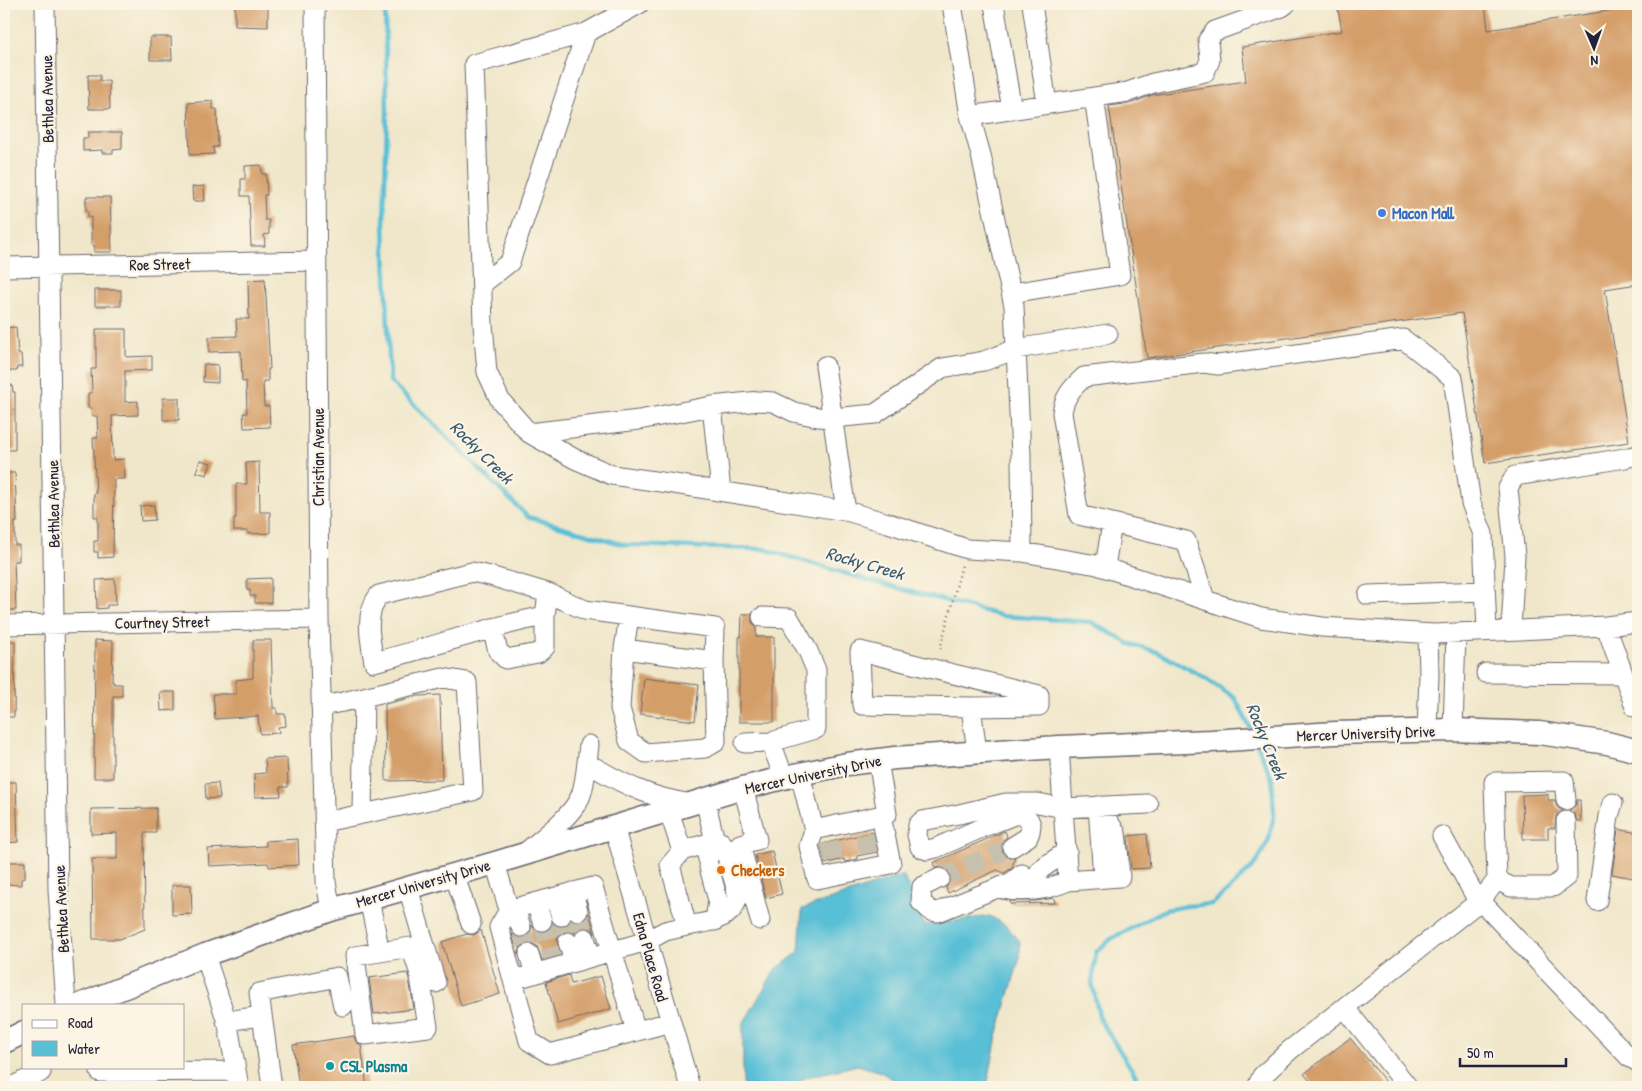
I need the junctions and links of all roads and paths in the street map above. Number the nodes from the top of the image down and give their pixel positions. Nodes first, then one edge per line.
1 (45, 4) edge
2 (315, 4) edge
3 (639, 4) edge
4 (952, 4) edge
5 (994, 4) edge
6 (1032, 4) edge
7 (1286, 4) edge
8 (586, 33) junction
9 (1094, 97) junction
10 (1047, 104) junction
11 (1012, 110) junction
12 (970, 116) junction
13 (317, 260) junction
14 (50, 266) junction
15 (4, 267) edge
16 (482, 284) junction
17 (1012, 293) junction
18 (1108, 334) dead end
19 (1016, 349) junction
20 (825, 366) dead end
21 (712, 406) junction
22 (833, 418) junction
23 (529, 433) junction
24 (1638, 455) edge
25 (721, 491) junction
26 (846, 511) junction
27 (1112, 523) junction
28 (1022, 552) junction
29 (1105, 567) junction
30 (960, 572) dead end
31 (1485, 591) junction
32 (548, 593) junction
33 (1368, 595) dead end
34 (1205, 599) junction
35 (545, 616) junction
36 (628, 616) junction
37 (762, 617) dead end
38 (319, 619) junction
39 (1638, 622) edge
40 (55, 624) junction
41 (4, 625) edge
42 (1606, 626) junction
43 (492, 628) junction
44 (1511, 630) junction
45 (1487, 631) junction
46 (1456, 633) junction
47 (1428, 634) junction
48 (624, 649) junction
49 (940, 649) dead end
50 (714, 661) junction
51 (1486, 673) dead end
52 (1623, 674) junction
53 (364, 697) junction
54 (321, 706) junction
55 (971, 707) junction
56 (1636, 707) edge
57 (1452, 730) junction
58 (1427, 731) junction
59 (771, 742) junction
60 (745, 743) dead end
61 (589, 745) dead end
62 (1059, 747) junction
63 (1638, 751) edge
64 (977, 752) junction
65 (878, 760) junction
66 (596, 768) dead end
67 (792, 776) junction
68 (743, 788) junction
69 (1566, 800) dead end
70 (699, 802) junction
71 (1613, 803) dead end
72 (1148, 804) dead end
73 (1098, 806) junction
74 (1063, 808) junction
75 (669, 811) junction
76 (362, 814) junction
77 (881, 816) junction
78 (1566, 821) dead end
79 (324, 822) junction
80 (614, 827) junction
81 (823, 833) junction
82 (1442, 836) dead end
83 (1012, 846) tunnel mouth
84 (682, 851) junction
85 (1067, 851) junction
86 (723, 853) junction
87 (522, 855) junction
88 (495, 863) junction
89 (454, 874) junction
90 (940, 878) tunnel mouth
91 (1024, 878) junction
92 (1498, 880) junction
93 (1068, 881) junction
94 (408, 888) junction
95 (564, 895) junction
96 (369, 899) junction
97 (1481, 900) junction
98 (1597, 901) dead end
99 (536, 903) junction
100 (512, 909) junction
101 (331, 910) junction
102 (570, 913) tunnel mouth
103 (760, 920) dead end
104 (542, 921) tunnel mouth
105 (715, 921) junction
106 (471, 924) dead end
107 (687, 926) junction
108 (521, 927) tunnel mouth
109 (577, 940) tunnel mouth
110 (647, 941) junction
111 (380, 952) junction
112 (612, 952) junction
113 (529, 954) tunnel mouth
114 (205, 955) junction
115 (583, 960) junction
116 (535, 974) junction
117 (513, 980) junction
118 (436, 983) dead end
119 (66, 1004) edge
120 (82, 1004) edge
121 (343, 1006) dead end
122 (1345, 1008) junction
123 (262, 1016) junction
124 (226, 1021) junction
125 (670, 1022) junction
126 (636, 1031) junction
127 (1638, 1062) edge
128 (100, 1072) dead end
129 (43, 1076) edge
130 (194, 1079) edge
131 (238, 1079) edge
132 (12, 1087) edge
133 (272, 1087) edge
134 (690, 1087) edge
135 (1256, 1087) edge
136 (1408, 1087) edge

1 - 14 street, Bethlea Avenue
2 - 13 street, Christian Avenue
3 - 8 street
4 - 12 street
5 - 11 street
6 - 10 street
7 - 9 street
8 - 16 street
8 - 16 street
9 - 10 street
9 - 17 street
10 - 11 street
11 - 12 street
12 - 17 street
13 - 14 street, Roe Street
13 - 38 street, Christian Avenue
14 - 15 street, Roe Street
14 - 40 street, Bethlea Avenue
16 - 23 street
17 - 19 street
18 - 19 street
19 - 22 street
19 - 28 street
20 - 22 street
21 - 22 street
21 - 23 street
21 - 25 street
22 - 26 street
23 - 25 street
24 - 44 street
25 - 26 street
26 - 28 street
27 - 29 street
27 - 31 street
27 - 34 street
28 - 29 street
29 - 34 street
30 - 49 path
31 - 33 street
31 - 45 street
32 - 35 street
32 - 36 street
32 - 43 street
34 - 47 street
35 - 43 street
35 - 43 street
36 - 48 street
36 - 50 street
37 - 59 street
38 - 40 street, Courtney Street
38 - 54 street, Christian Avenue
39 - 42 street
40 - 41 street, Courtney Street
40 - 119 street, Bethlea Avenue
42 - 44 street
42 - 52 street
44 - 45 street
45 - 46 street
46 - 47 street
46 - 57 street
47 - 58 street
48 - 50 street
48 - 50 street
51 - 52 street
52 - 56 street
53 - 54 street
53 - 76 street
53 - 76 street
54 - 79 street, Christian Avenue
55 - 55 street
55 - 64 street
57 - 58 main road, Mercer University Drive
57 - 63 main road, Mercer University Drive
58 - 62 main road, Mercer University Drive
59 - 60 street
59 - 67 street
61 - 87 street
62 - 64 main road, Mercer University Drive
62 - 74 street
64 - 65 main road, Mercer University Drive
65 - 67 main road, Mercer University Drive
65 - 77 street
66 - 70 street
67 - 68 main road, Mercer University Drive
67 - 81 street
68 - 70 main road, Mercer University Drive
68 - 103 street
69 - 92 street
70 - 75 main road, Mercer University Drive
70 - 86 street
71 - 98 street
72 - 73 street
73 - 74 street
73 - 93 street
74 - 83 street
74 - 85 street
75 - 80 main road, Mercer University Drive
75 - 84 street
76 - 79 street
77 - 81 street
77 - 81 street
78 - 92 street
79 - 101 street, Christian Avenue
80 - 87 main road, Mercer University Drive
80 - 110 street, Edna Place Road
82 - 97 street
84 - 86 street
84 - 107 street
85 - 91 street
85 - 93 street
86 - 105 street
86 - 105 street
87 - 88 main road, Mercer University Drive
88 - 89 main road, Mercer University Drive
88 - 100 street
89 - 94 main road, Mercer University Drive
89 - 106 street
90 - 91 street
91 - 93 street
92 - 97 street
94 - 96 main road, Mercer University Drive
94 - 118 street
95 - 99 street
95 - 102 street
95 - 112 street
96 - 101 main road, Mercer University Drive
96 - 111 street
97 - 122 street
97 - 127 street
99 - 100 street
99 - 104 street
100 - 108 street
100 - 117 street
101 - 114 main road, Mercer University Drive
105 - 107 street
107 - 110 street
109 - 115 street
110 - 112 street
110 - 125 street, Edna Place Road
111 - 111 street
112 - 115 street
112 - 126 street
113 - 116 street
114 - 120 main road, Mercer University Drive
114 - 124 street
115 - 116 street
116 - 117 street
117 - 126 street
121 - 123 street
122 - 135 street
122 - 136 street
123 - 124 street
123 - 133 street
124 - 131 street
125 - 126 street
125 - 134 street, Edna Place Road
128 - 130 street
129 - 132 street
130 - 131 street

